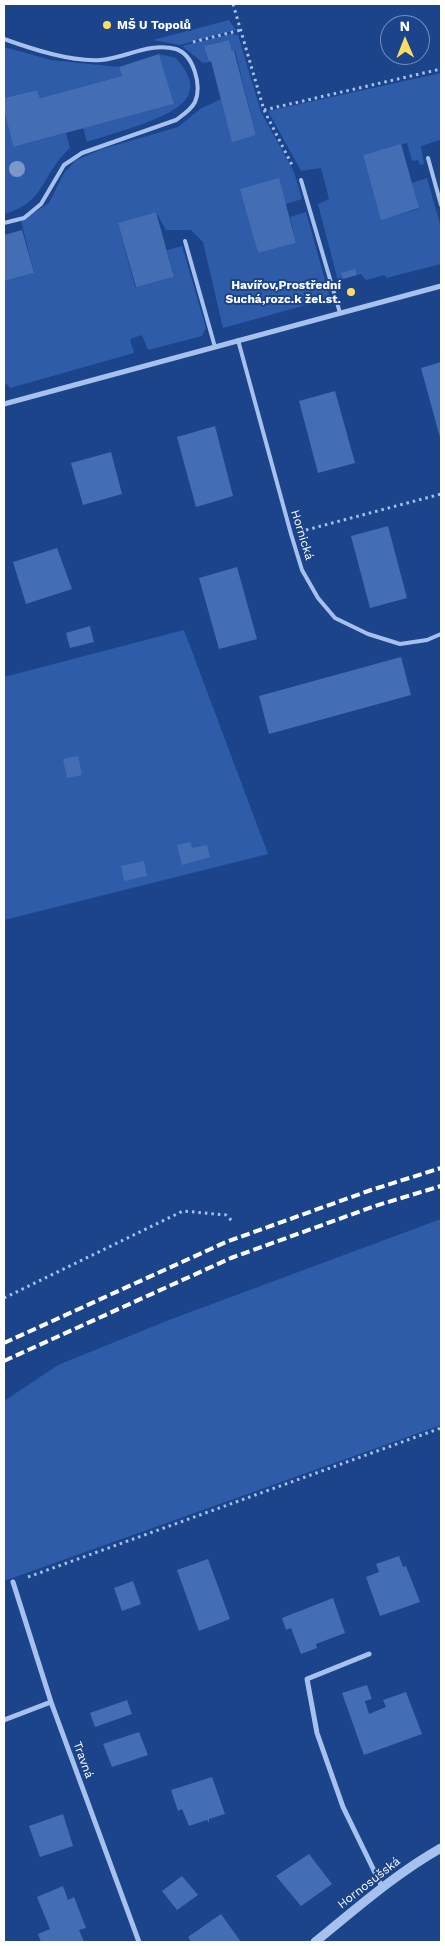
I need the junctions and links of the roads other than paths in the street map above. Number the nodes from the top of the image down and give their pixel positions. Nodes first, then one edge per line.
1 (4, 40) edge
2 (428, 158) dead end
3 (301, 180) road end
4 (441, 205) edge
5 (4, 223) edge
6 (185, 241) dead end
7 (441, 286) edge
8 (340, 313) junction
9 (238, 340) junction
10 (215, 347) junction
11 (4, 404) edge
12 (441, 634) edge
13 (13, 1582) road end
14 (369, 1654) dead end
15 (51, 1702) junction
16 (4, 1720) edge
17 (441, 1848) edge
18 (382, 1887) junction
19 (139, 1942) edge
20 (315, 1942) edge

1 - 5 lane
2 - 4 lane
3 - 8 lane
6 - 10 lane
7 - 8 street
8 - 9 street
9 - 10 street
9 - 12 lane, Hornická
10 - 11 street
13 - 15 street, Travná
14 - 18 street
15 - 16 street
15 - 19 street, Travná
17 - 18 street, Hornosušská
18 - 20 street, Hornosušská

